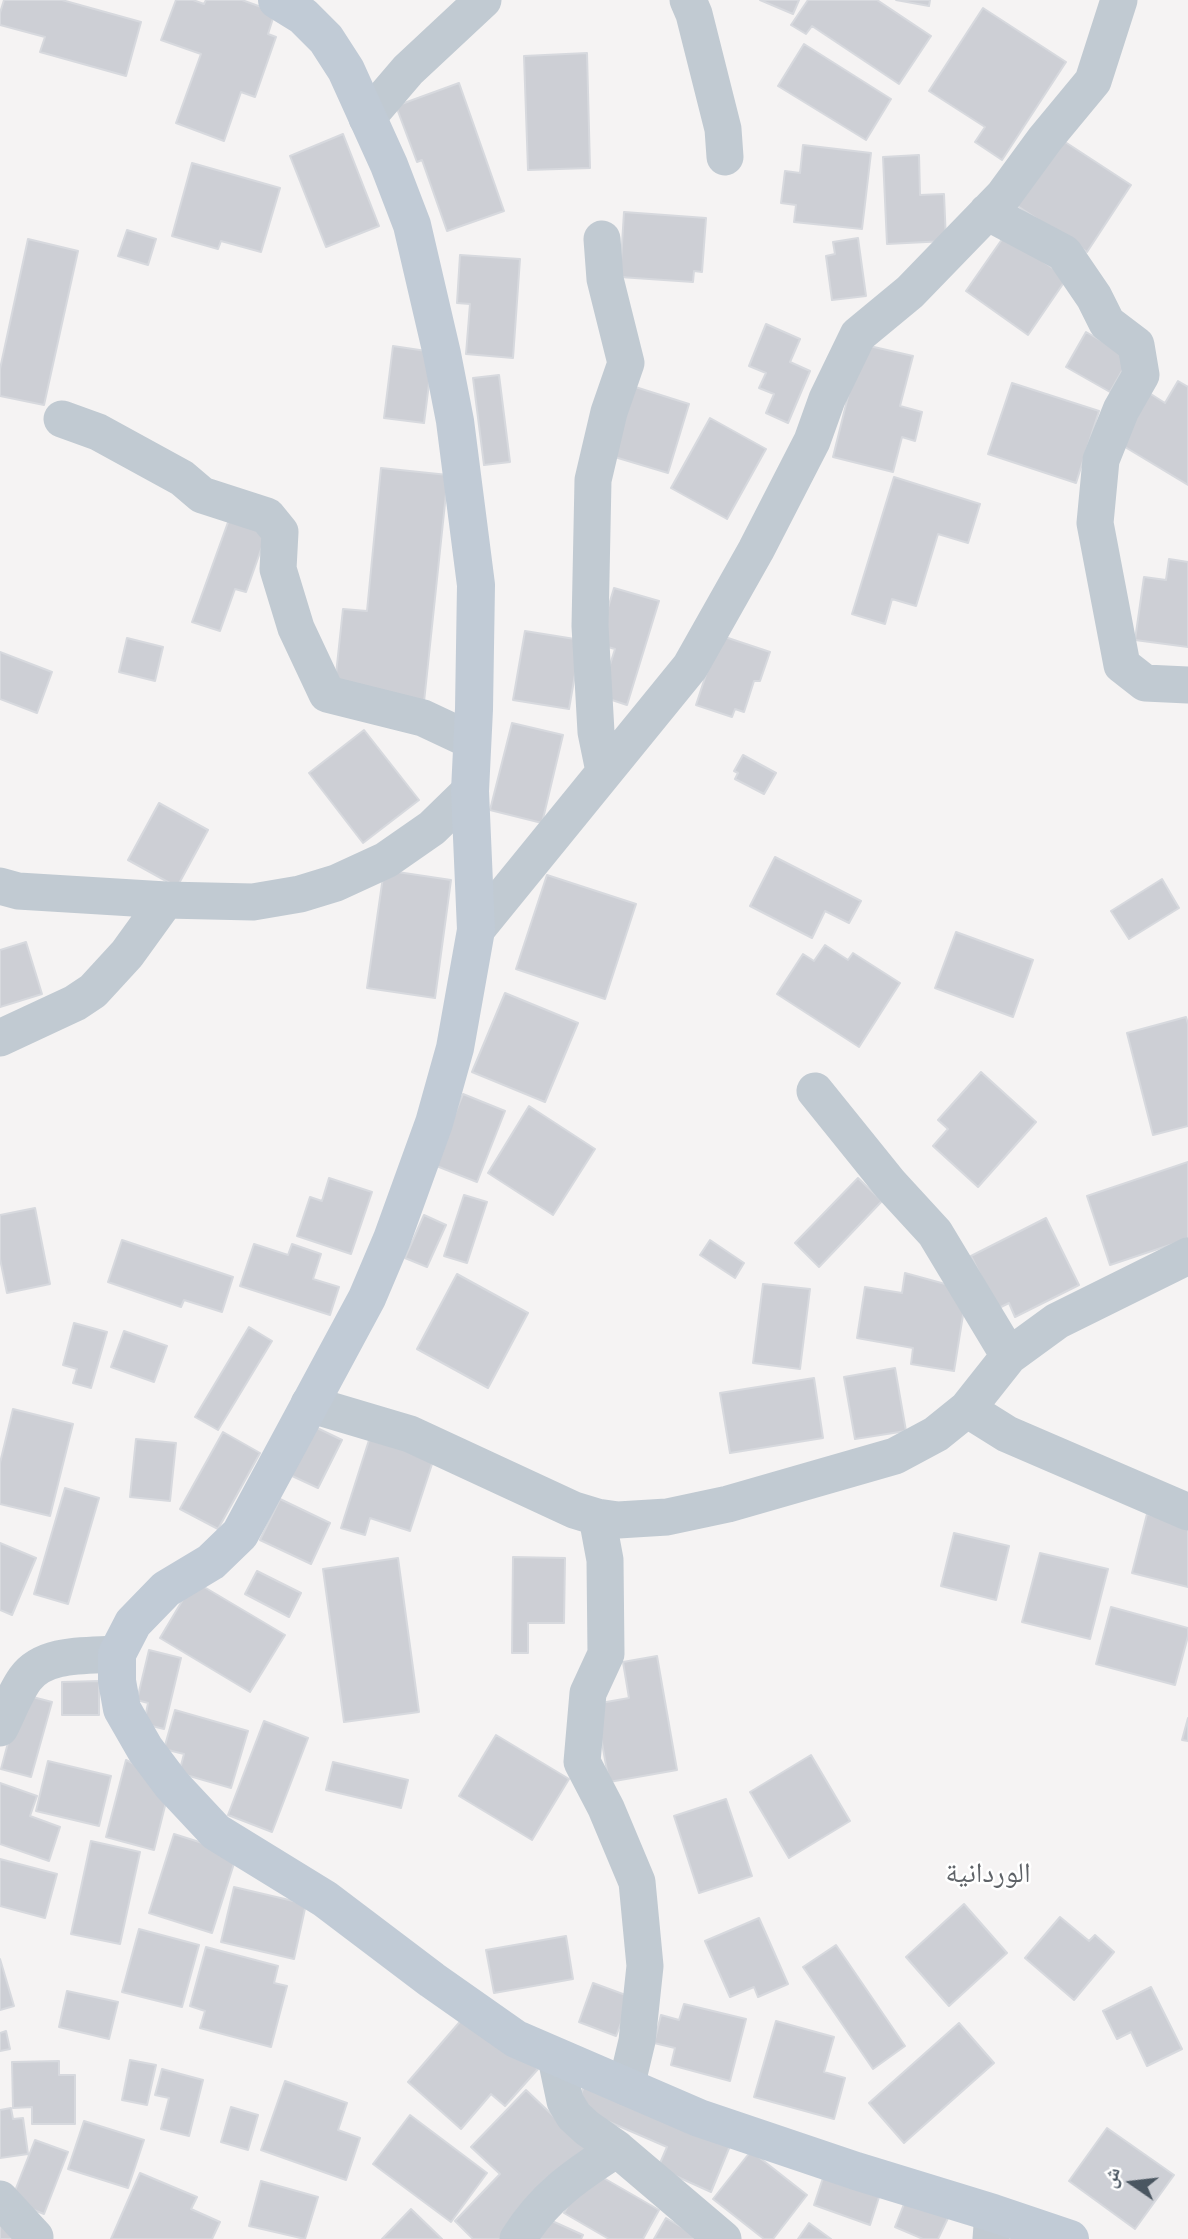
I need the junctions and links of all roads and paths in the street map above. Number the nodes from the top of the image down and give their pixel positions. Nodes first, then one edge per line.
1 (277, 0) edge
2 (482, 0) edge
3 (688, 0) edge
4 (1119, 0) edge
5 (368, 118) junction
6 (725, 157) dead end
7 (987, 212) junction
8 (601, 239) dead end
9 (62, 419) dead end
10 (1188, 685) edge
11 (472, 741) junction
12 (604, 771) junction
13 (470, 791) junction
14 (0, 886) edge
15 (166, 900) junction
16 (476, 930) junction
17 (0, 1038) edge
18 (815, 1091) dead end
19 (1188, 1256) edge
20 (1009, 1356) junction
21 (309, 1404) junction
22 (967, 1409) junction
23 (1188, 1512) edge
24 (597, 1517) junction
25 (117, 1654) junction
26 (0, 1728) edge
27 (556, 2058) junction
28 (626, 2087) junction
29 (617, 2149) junction
30 (0, 2199) edge
31 (992, 2226) edge
32 (34, 2239) edge
33 (518, 2239) edge
34 (723, 2239) edge
35 (1070, 2239) edge

1 - 5 street
2 - 5 street
3 - 6 street
4 - 7 street
5 - 11 street
7 - 10 street
7 - 12 street
8 - 12 street
9 - 11 street
11 - 13 street
12 - 16 street
13 - 15 street
13 - 16 street
14 - 15 street
15 - 17 street
16 - 21 street
18 - 20 street
19 - 20 street
20 - 22 street
21 - 24 street
21 - 25 street
22 - 23 street
22 - 24 street
24 - 28 street
25 - 26 street
25 - 27 street
27 - 28 street
27 - 29 street
28 - 31 street
29 - 33 street
29 - 34 street
30 - 32 street
31 - 35 street

